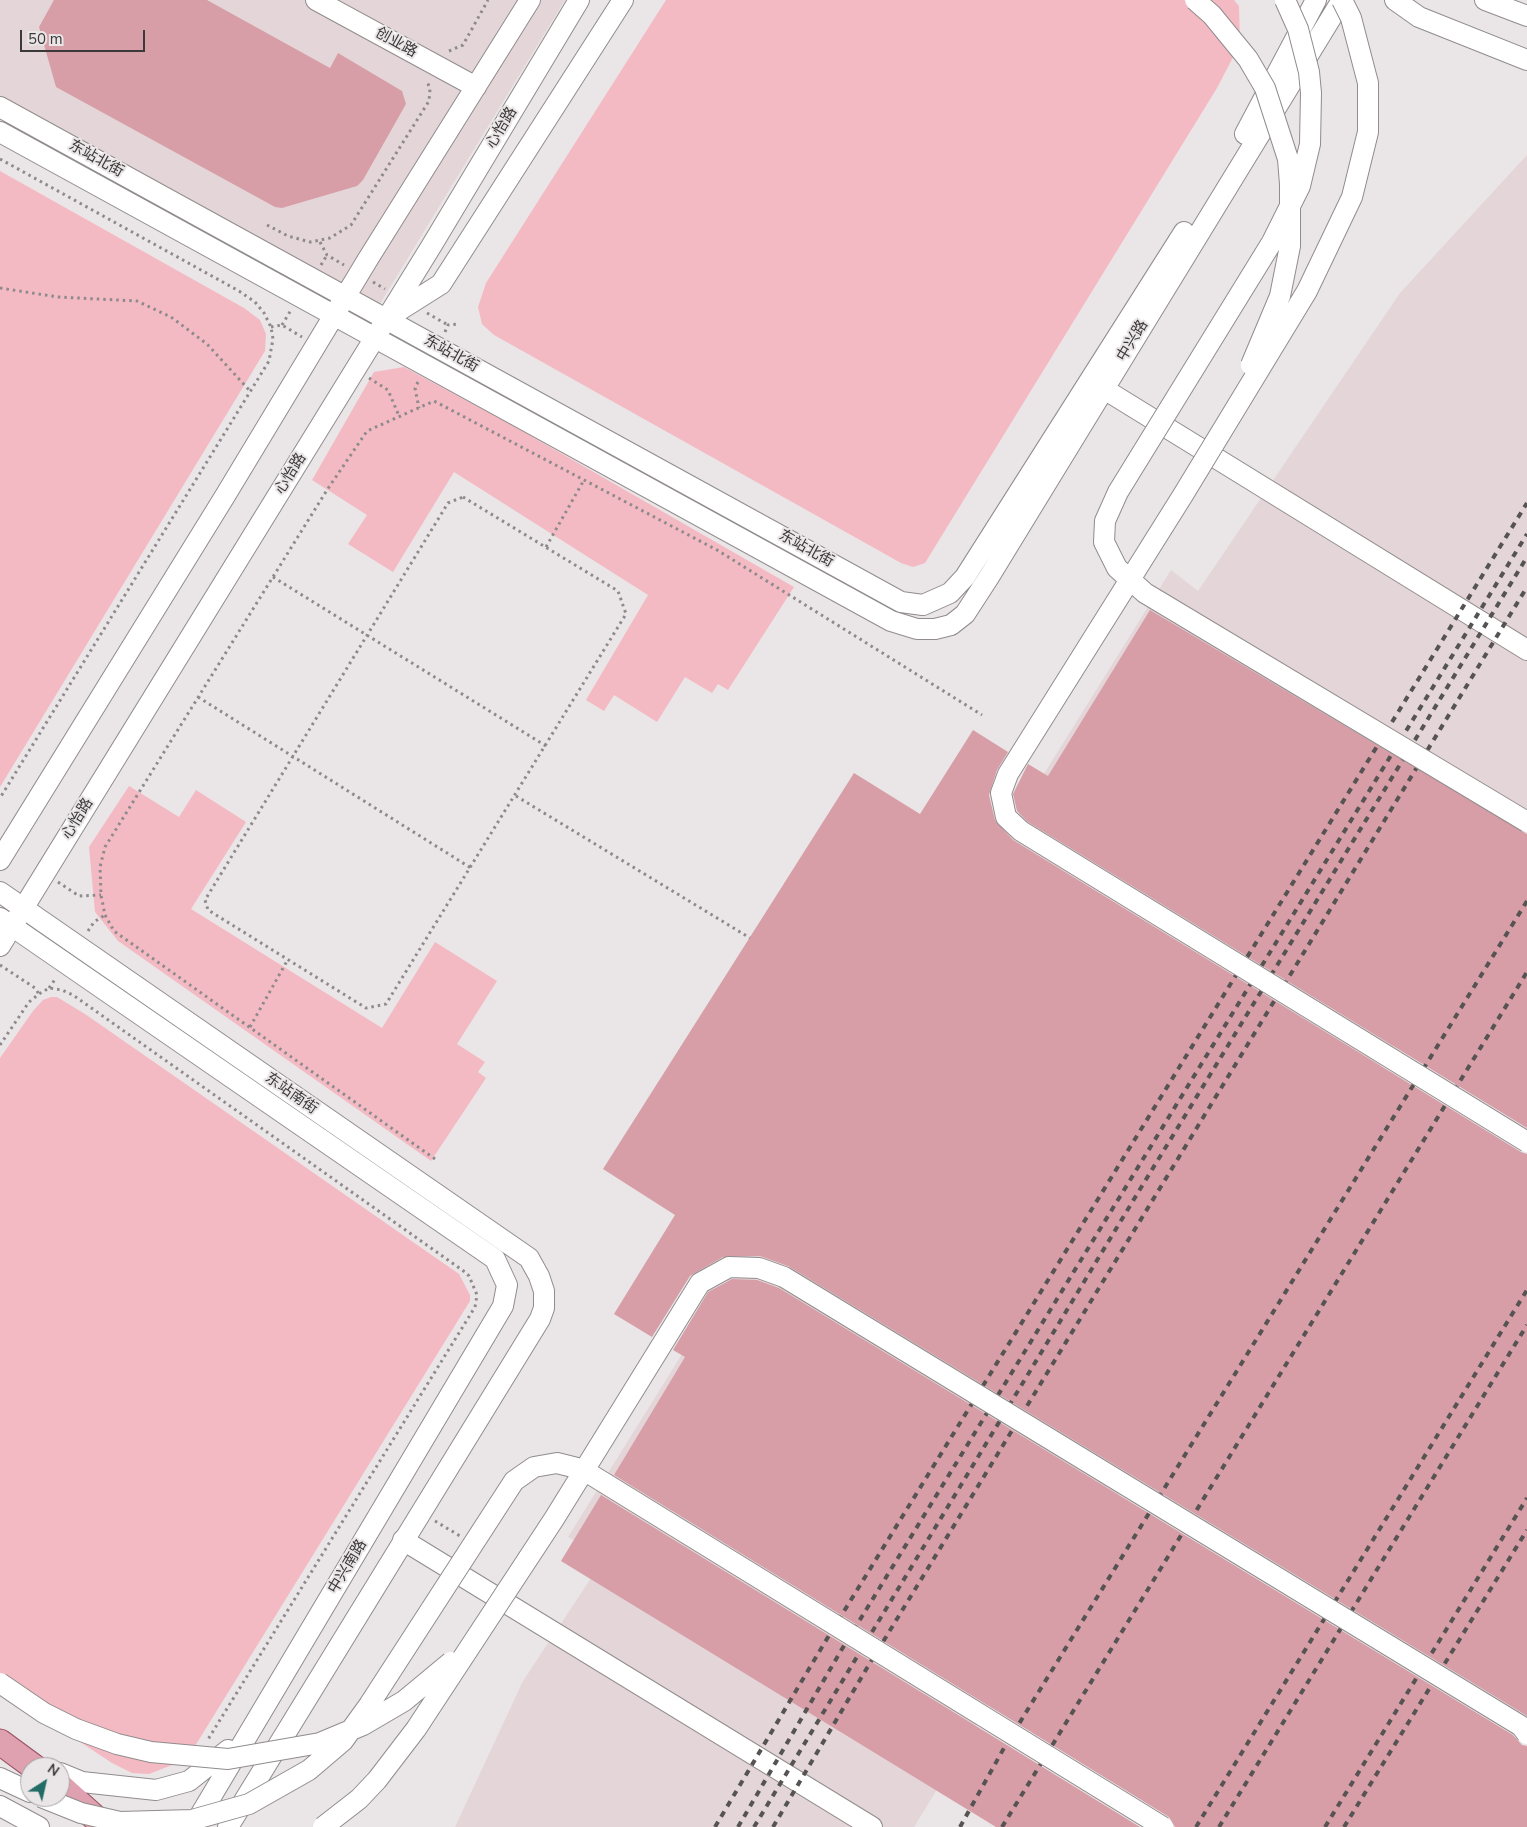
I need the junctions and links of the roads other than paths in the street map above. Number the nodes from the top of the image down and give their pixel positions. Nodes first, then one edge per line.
1 (316, 0) edge
2 (530, 0) edge
3 (579, 0) edge
4 (623, 0) edge
5 (1195, 0) edge
6 (1285, 0) edge
7 (1316, 0) edge
8 (1342, 0) edge
9 (1395, 0) edge
10 (1485, 0) edge
11 (1527, 16) edge
12 (1527, 60) edge
13 (476, 87) junction
14 (0, 107) edge
15 (0, 132) edge
16 (345, 296) junction
17 (405, 300) junction
18 (334, 315) junction
19 (386, 319) junction
20 (375, 338) junction
21 (1104, 389) junction
22 (1231, 416) junction
23 (901, 602) joint
24 (891, 621) joint
25 (1527, 650) edge
26 (1527, 822) edge
27 (0, 860) edge
28 (0, 892) edge
29 (23, 908) junction
30 (6, 922) edge
31 (0, 946) edge
32 (1527, 1142) edge
33 (503, 1306) joint
34 (402, 1540) junction
35 (473, 1642) junction
36 (0, 1682) edge
37 (269, 1700) junction
38 (1527, 1734) edge
39 (70, 1777) edge
40 (0, 1778) edge
41 (254, 1784) junction
42 (20, 1787) edge
43 (70, 1795) edge
44 (0, 1806) edge
45 (66, 1807) edge
46 (39, 1827) edge
47 (106, 1827) edge
48 (193, 1827) edge
49 (228, 1827) edge
50 (236, 1827) edge
51 (323, 1827) edge
52 (872, 1827) edge
53 (1163, 1827) edge

1 - 13 street, 创业路
2 - 13 street
3 - 17 street, 心怡路
4 - 17 street
5 - 22 street, bridge
6 - 26 street, bridge
7 - 23 street, 中兴路
8 - 21 street, 中兴路
8 - 22 street, bridge
9 - 12 street
10 - 11 street
13 - 16 street
14 - 16 street, 东站北街
15 - 18 street, 东站北街
16 - 18 street
16 - 19 street, 东站北街
17 - 19 street
18 - 20 street, 东站北街
18 - 27 street
19 - 20 street, 心怡路
19 - 23 street, 东站北街
20 - 24 street, 东站北街
20 - 29 street, 心怡路
21 - 24 street, 中兴路
21 - 25 street
22 - 32 street, bridge
28 - 29 street, 东站南街
29 - 30 street, 心怡路
29 - 34 street, 东站南街
30 - 31 street, 心怡路
30 - 33 street, 东站南街
33 - 37 street, 中兴南路
34 - 41 street
34 - 52 street
35 - 36 street, bridge
35 - 38 street, bridge
35 - 51 street, bridge
37 - 39 street
37 - 48 street, 中兴南路
40 - 42 street
41 - 49 street
41 - 50 street
43 - 47 main road
44 - 46 street
45 - 53 street, bridge

